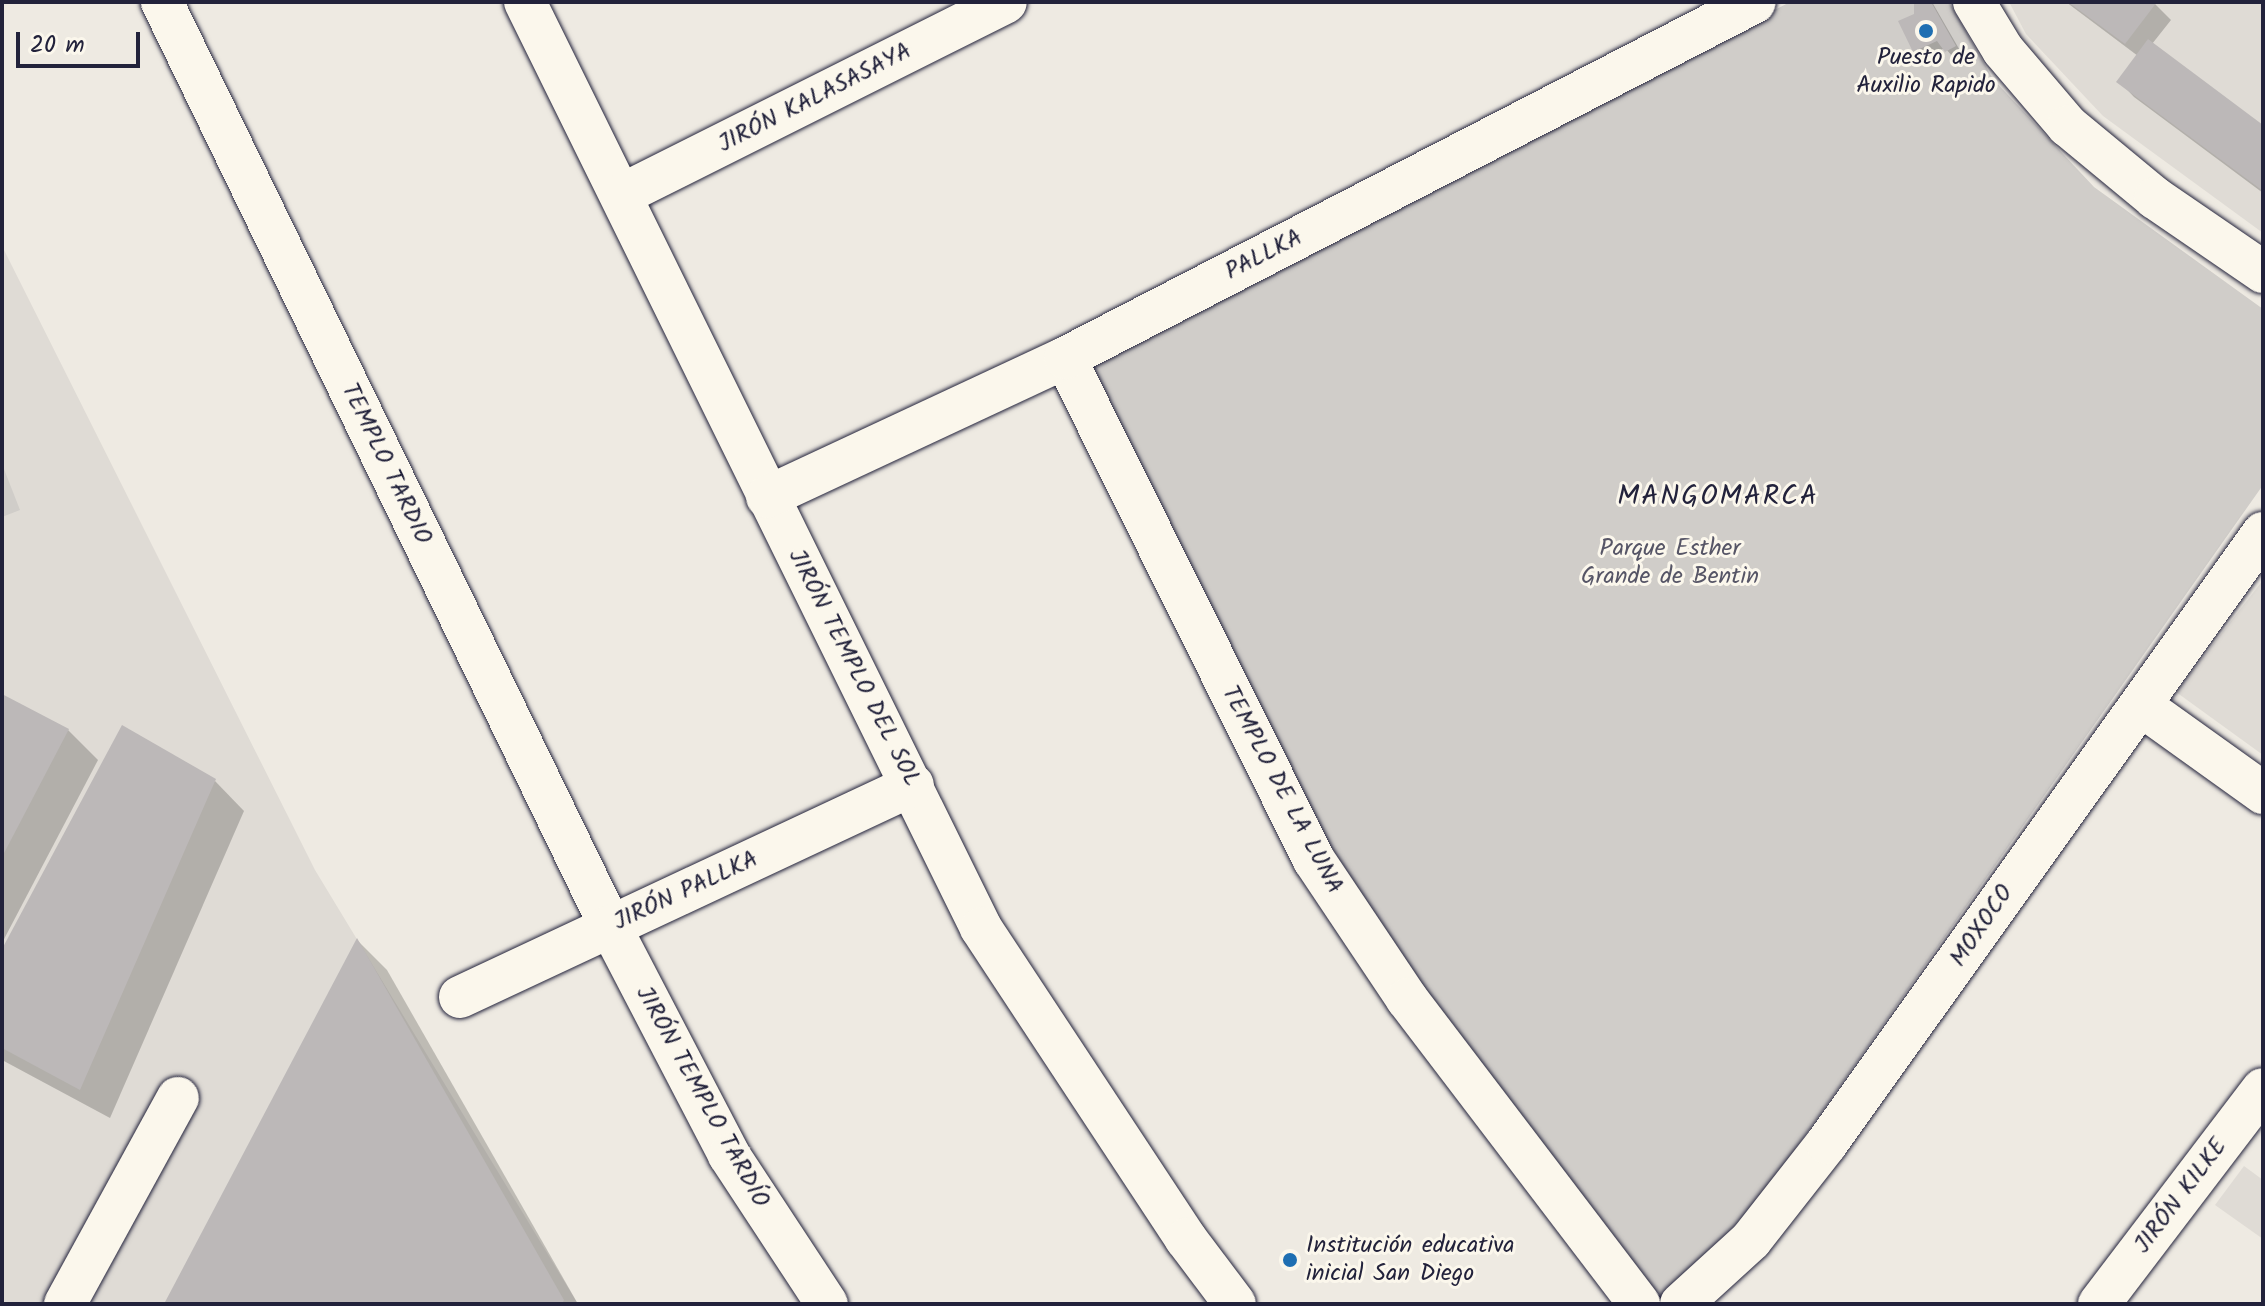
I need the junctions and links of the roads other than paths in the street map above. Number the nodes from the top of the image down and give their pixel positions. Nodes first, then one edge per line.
1 (162, 2) edge
2 (525, 2) edge
3 (1006, 2) edge
4 (1755, 2) edge
5 (1974, 2) edge
6 (623, 194) junction
7 (2263, 272) edge
8 (1065, 358) junction
9 (767, 497) junction
10 (2263, 533) edge
11 (2143, 707) junction
12 (913, 785) junction
13 (2263, 793) edge
14 (610, 926) junction
15 (460, 997) dead end
16 (2263, 1089) edge
17 (178, 1098) dead end
18 (65, 1304) edge
19 (827, 1304) edge
20 (1235, 1304) edge
21 (1639, 1304) edge
22 (1681, 1304) edge
23 (2099, 1304) edge

1 - 14 street, TEMPLO TARDIO
2 - 6 street, JIRÓN TEMPLO DEL SOL
3 - 6 street, JIRÓN KALASASAYA
4 - 8 street, PALLKA
5 - 7 street
6 - 9 street, JIRÓN TEMPLO DEL SOL
8 - 9 street, PALLKA
8 - 21 street, TEMPLO DE LA LUNA
9 - 12 street, JIRÓN TEMPLO DEL SOL
10 - 11 street, MOXOCO
11 - 13 street
11 - 22 street, MOXOCO
12 - 14 street, JIRÓN PALLKA
12 - 20 street, JIRÓN TEMPLO DEL SOL
14 - 15 street, JIRÓN PALLKA
14 - 19 street, JIRÓN TEMPLO TARDÍO
16 - 23 street, JIRÓN KILKE
17 - 18 street

